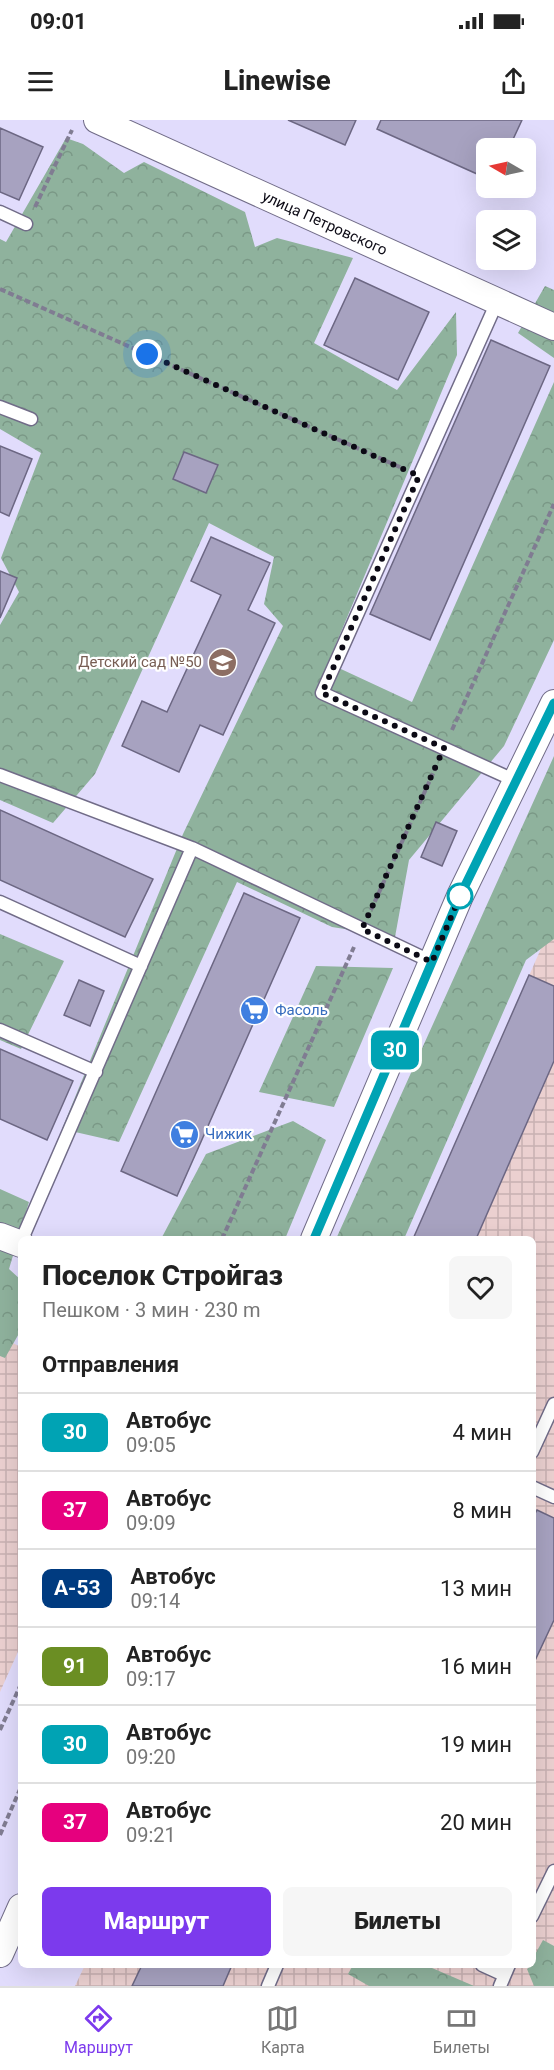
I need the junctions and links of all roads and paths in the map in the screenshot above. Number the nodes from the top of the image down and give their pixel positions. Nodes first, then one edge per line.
1 (86, 122) edge
2 (0, 212) edge
3 (26, 224) joint
4 (0, 289) edge
5 (497, 302) junction
6 (554, 327) edge
7 (0, 407) edge
8 (31, 419) dead end
9 (419, 476) junction
10 (554, 504) edge
11 (554, 703) edge
12 (444, 748) junction
13 (0, 775) edge
14 (516, 781) junction
15 (192, 848) junction
16 (0, 902) edge
17 (362, 929) junction
18 (432, 962) junction
19 (141, 966) junction
20 (0, 1030) edge
21 (96, 1072) junction
22 (19, 1236) edge
23 (223, 1236) edge
24 (315, 1236) edge
25 (554, 1404) edge
26 (536, 1443) edge
27 (536, 1489) edge
28 (554, 1497) edge
29 (18, 1691) edge
30 (0, 1731) edge
31 (18, 1794) edge
32 (0, 1835) edge
33 (554, 1871) edge
34 (536, 1908) edge
35 (18, 1913) edge
36 (1, 1949) edge
37 (276, 1968) edge
38 (489, 1968) edge
39 (504, 1975) edge
40 (268, 1986) edge

1 - 3 path
1 - 5 street, улица Петровского
2 - 3 lane
4 - 9 path
5 - 6 street, улица Петровского
5 - 9 lane
7 - 8 lane
9 - 12 lane
10 - 12 path
11 - 14 street
12 - 14 lane
12 - 17 path
13 - 15 lane
14 - 18 street
15 - 17 lane
15 - 19 lane
16 - 19 lane
17 - 18 lane
17 - 23 path
18 - 24 street
19 - 21 lane
20 - 21 lane
21 - 22 lane
25 - 26 lane
27 - 28 lane
29 - 30 path
31 - 32 path
33 - 34 lane
35 - 36 street
37 - 40 lane
38 - 39 lane

